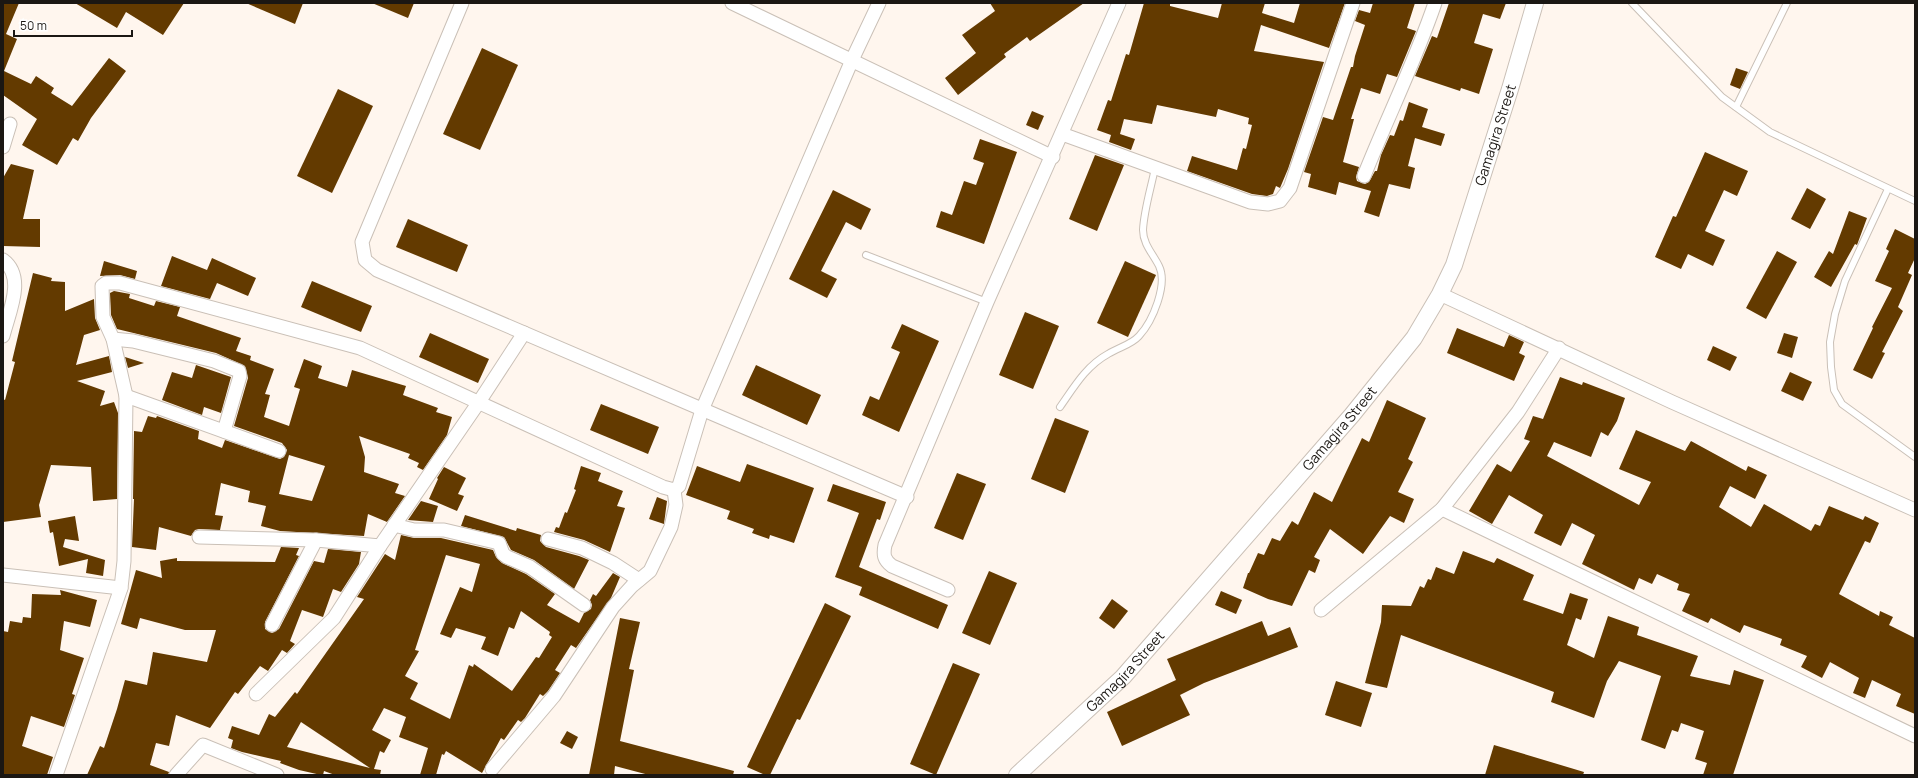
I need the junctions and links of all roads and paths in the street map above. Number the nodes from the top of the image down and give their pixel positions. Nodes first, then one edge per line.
1 (462, 3) edge
2 (732, 3) edge
3 (879, 3) edge
4 (1119, 3) edge
5 (1353, 3) edge
6 (1435, 3) edge
7 (1535, 3) edge
8 (1632, 3) edge
9 (1787, 3) edge
10 (852, 60) junction
11 (1736, 107) junction
12 (10, 124) dead end
13 (1062, 134) junction
14 (3, 147) edge
15 (1053, 157) junction
16 (1155, 168) junction
17 (1364, 176) dead end
18 (1888, 189) junction
19 (1915, 201) edge
20 (866, 255) dead end
21 (3, 260) edge
22 (1440, 294) junction
23 (987, 302) junction
24 (524, 333) junction
25 (3, 336) edge
26 (114, 339) junction
27 (1559, 348) junction
28 (126, 396) junction
29 (479, 402) junction
30 (1060, 407) dead end
31 (702, 410) junction
32 (224, 431) junction
33 (279, 451) dead end
34 (1915, 457) edge
35 (674, 490) junction
36 (907, 497) junction
37 (1442, 509) junction
38 (1915, 510) edge
39 (394, 525) junction
40 (199, 538) dead end
41 (548, 539) dead end
42 (316, 540) junction
43 (380, 546) junction
44 (3, 575) edge
45 (639, 580) junction
46 (121, 588) junction
47 (948, 590) dead end
48 (584, 605) dead end
49 (1321, 610) dead end
50 (272, 625) dead end
51 (256, 694) dead end
52 (1915, 736) edge
53 (492, 769) dead end
54 (56, 775) edge
55 (176, 775) edge
56 (277, 775) edge
57 (1017, 775) edge

1 - 24 street
2 - 10 street
3 - 10 street
4 - 13 street
5 - 16 street
6 - 17 street
7 - 22 street, Gamagira Street
8 - 11 lane
9 - 11 lane
10 - 15 street
10 - 31 street
11 - 18 lane
12 - 14 street
13 - 15 street
13 - 16 street
15 - 23 street
16 - 30 lane
18 - 19 lane
18 - 34 lane
20 - 23 lane
21 - 25 street
22 - 27 street
22 - 57 street, Gamagira Street
23 - 36 street
24 - 29 street
24 - 31 street
26 - 28 street
26 - 29 street
26 - 32 street
27 - 37 street
27 - 38 street
28 - 32 street
28 - 46 street
29 - 35 street
29 - 39 street
31 - 35 street
31 - 36 street
32 - 33 street
35 - 45 street
36 - 47 street
37 - 49 street
37 - 52 street
39 - 43 street
39 - 48 street
40 - 42 street
41 - 45 street
42 - 43 street
42 - 50 street
43 - 51 street
44 - 46 street
45 - 53 street
46 - 54 street
55 - 56 street

